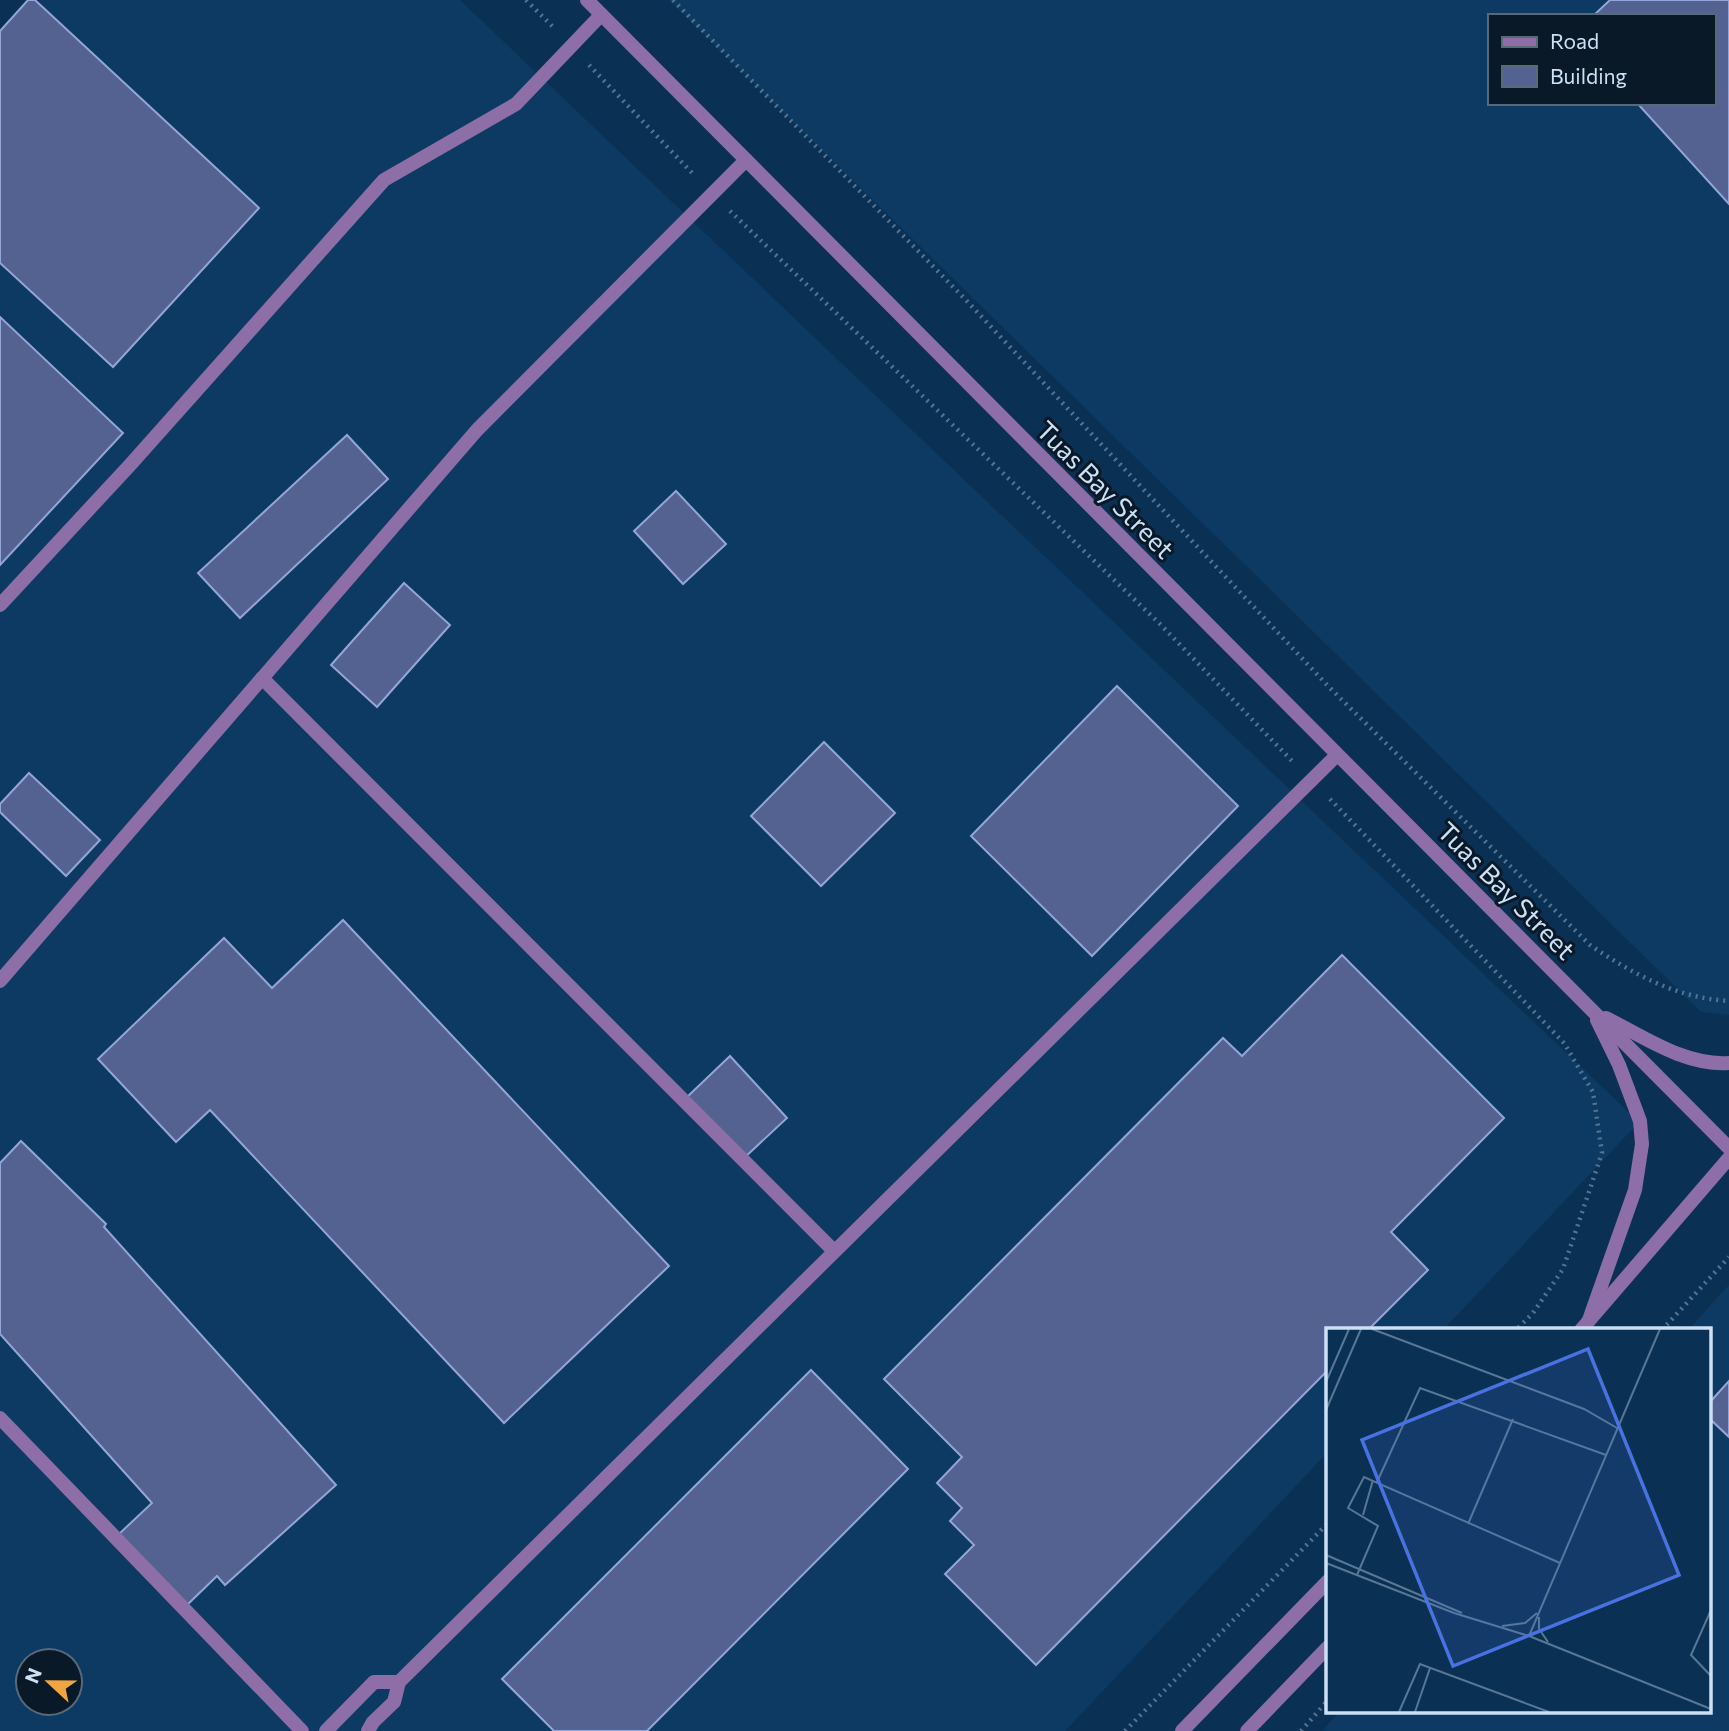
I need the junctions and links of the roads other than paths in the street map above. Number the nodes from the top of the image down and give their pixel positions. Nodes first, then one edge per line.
1 (587, 0) edge
2 (601, 15) junction
3 (746, 160) junction
4 (0, 605) edge
5 (262, 678) junction
6 (1337, 755) junction
7 (0, 981) edge
8 (1592, 1011) junction
9 (1729, 1063) edge
10 (1729, 1148) edge
11 (1729, 1158) edge
12 (834, 1251) junction
13 (1585, 1325) edge
14 (0, 1418) edge
15 (1326, 1583) edge
16 (1326, 1649) edge
17 (399, 1682) junction
18 (302, 1731) edge
19 (326, 1731) edge
20 (368, 1731) edge
21 (1182, 1731) edge
22 (1247, 1731) edge

1 - 2 street, Tuas Bay Street
2 - 3 street, Tuas Bay Street
2 - 4 street
3 - 5 street
3 - 6 street, Tuas Bay Street
5 - 7 street
5 - 12 street
6 - 8 street, Tuas Bay Street
6 - 12 street
8 - 9 street, Tuas Bay Street
8 - 10 street, Tuas Bay Street
8 - 13 street, Tuas Bay Street
11 - 13 street
12 - 17 street
14 - 18 street
15 - 21 street
16 - 22 street
17 - 19 street
17 - 20 street

